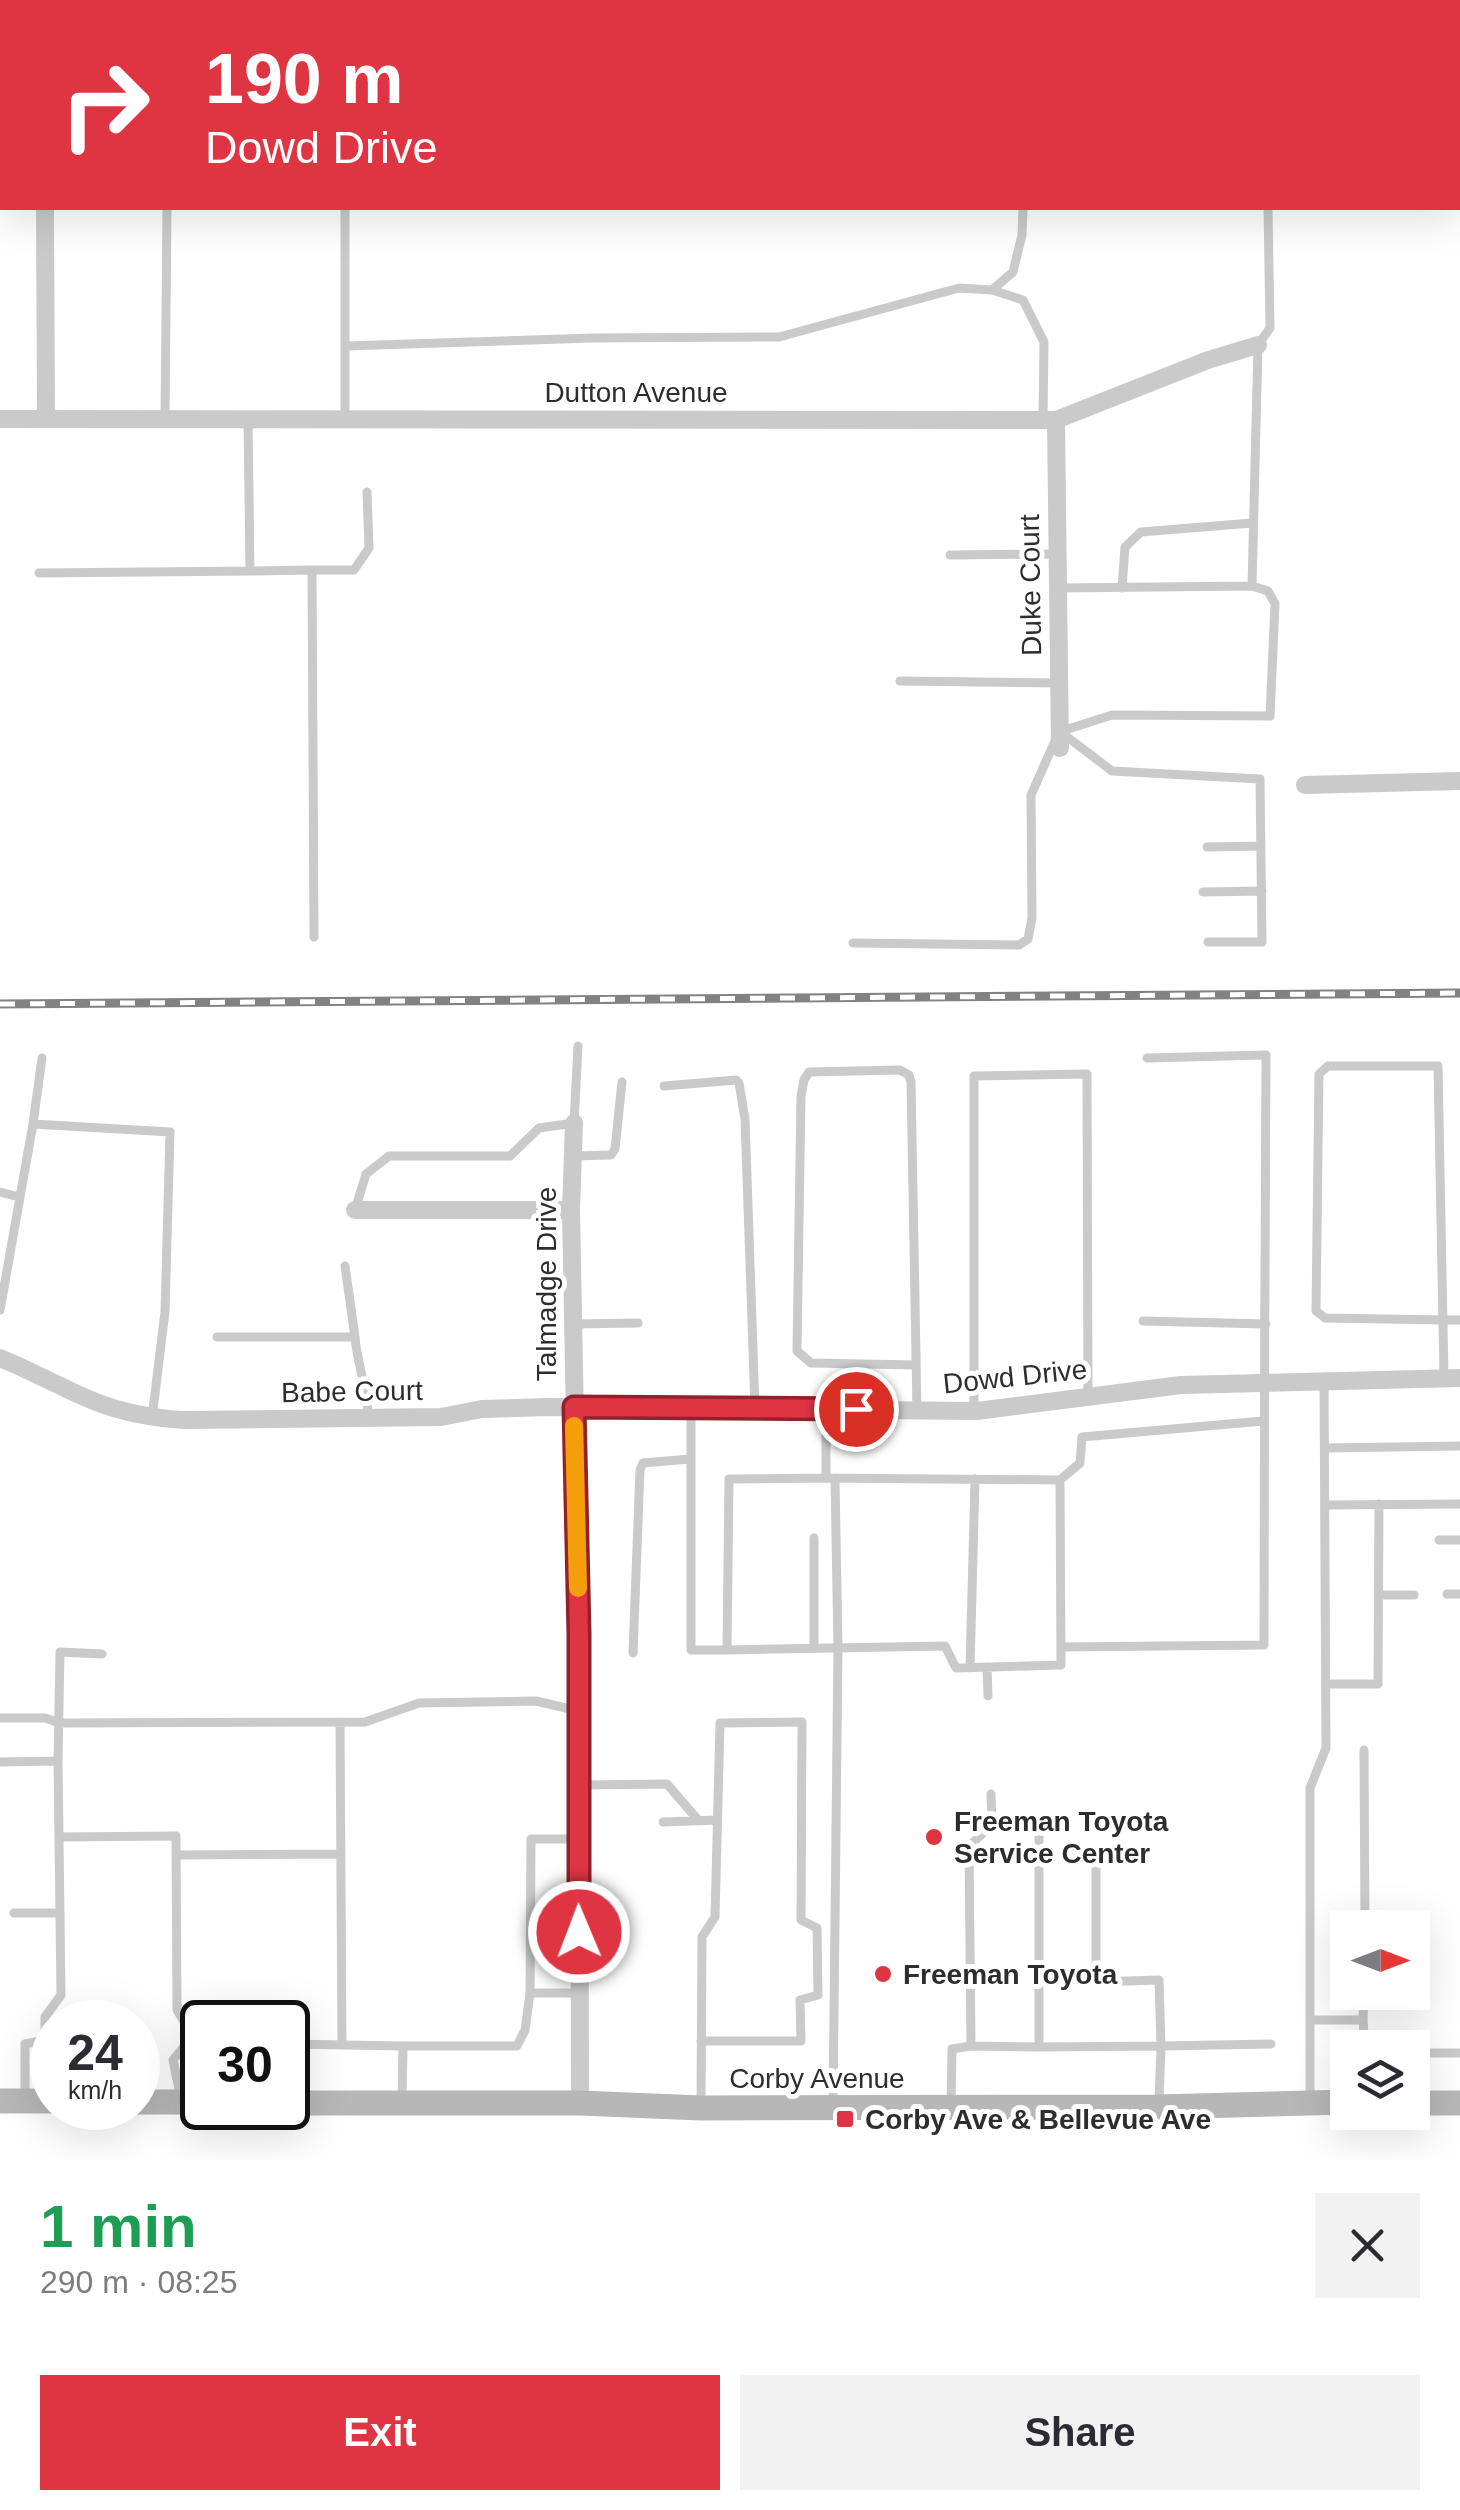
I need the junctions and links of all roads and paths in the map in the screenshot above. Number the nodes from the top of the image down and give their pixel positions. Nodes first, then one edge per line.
1 (45, 210) edge
2 (166, 210) edge
3 (346, 210) edge
4 (1023, 210) edge
5 (1268, 210) edge
6 (992, 290) junction
7 (1258, 345) junction
8 (346, 346) junction
9 (0, 418) edge
10 (46, 419) junction
11 (165, 419) junction
12 (248, 419) junction
13 (345, 420) junction
14 (1049, 420) junction
15 (367, 492) dead end
16 (1252, 523) junction
17 (1057, 554) junction
18 (950, 555) dead end
19 (250, 570) junction
20 (312, 570) junction
21 (39, 573) dead end
22 (1252, 586) junction
23 (1058, 588) junction
24 (1122, 588) junction
25 (900, 682) dead end
26 (1059, 683) junction
27 (1060, 740) junction
28 (1460, 781) edge
29 (1306, 785) dead end
30 (1261, 846) junction
31 (1207, 847) dead end
32 (1262, 891) junction
33 (1204, 892) dead end
34 (314, 936) dead end
35 (1208, 942) dead end
36 (853, 943) dead end
37 (578, 1046) dead end
38 (42, 1058) dead end
39 (1147, 1058) dead end
40 (622, 1082) dead end
41 (664, 1086) dead end
42 (574, 1123) junction
43 (33, 1124) junction
44 (573, 1156) junction
45 (0, 1192) edge
46 (19, 1198) junction
47 (355, 1210) joint
48 (572, 1210) junction
49 (345, 1266) dead end
50 (0, 1310) edge
51 (1444, 1320) junction
52 (1460, 1320) edge
53 (1143, 1321) dead end
54 (638, 1323) dead end
55 (573, 1324) junction
56 (1266, 1324) junction
57 (355, 1336) junction
58 (217, 1337) dead end
59 (0, 1358) edge
60 (916, 1365) junction
61 (1452, 1378) edge
62 (1324, 1380) junction
63 (1262, 1382) junction
64 (1088, 1396) junction
65 (574, 1407) junction
66 (826, 1407) junction
67 (690, 1408) junction
68 (755, 1408) junction
69 (974, 1411) junction
70 (917, 1412) junction
71 (152, 1418) junction
72 (368, 1420) junction
73 (1262, 1421) junction
74 (1460, 1446) edge
75 (1326, 1448) junction
76 (690, 1458) junction
77 (830, 1478) junction
78 (975, 1479) junction
79 (1060, 1480) junction
80 (1379, 1504) junction
81 (1460, 1504) edge
82 (1326, 1505) junction
83 (814, 1538) dead end
84 (1439, 1540) dead end
85 (1460, 1540) edge
86 (1446, 1594) dead end
87 (1460, 1594) edge
88 (1380, 1595) junction
89 (1414, 1595) dead end
90 (1061, 1647) junction
91 (814, 1648) junction
92 (838, 1648) junction
93 (728, 1650) junction
94 (633, 1653) dead end
95 (102, 1654) dead end
96 (988, 1667) junction
97 (970, 1668) junction
98 (1326, 1684) junction
99 (988, 1696) dead end
100 (579, 1711) junction
101 (0, 1718) edge
102 (340, 1722) junction
103 (60, 1723) junction
104 (1364, 1750) dead end
105 (58, 1761) junction
106 (0, 1762) edge
107 (578, 1785) junction
108 (991, 1794) dead end
109 (699, 1820) junction
110 (717, 1820) junction
111 (663, 1822) dead end
112 (992, 1825) junction
113 (60, 1837) junction
114 (578, 1840) junction
115 (176, 1854) junction
116 (341, 1854) junction
117 (1096, 1856) dead end
118 (1365, 1910) edge
119 (14, 1914) dead end
120 (60, 1914) junction
121 (530, 1993) junction
122 (580, 1993) junction
123 (1363, 2010) edge
124 (180, 2015) edge
125 (1310, 2020) junction
126 (1363, 2020) junction
127 (1364, 2030) edge
128 (702, 2041) junction
129 (310, 2044) edge
130 (1271, 2044) dead end
131 (342, 2045) junction
132 (403, 2046) junction
133 (971, 2046) junction
134 (1039, 2046) junction
135 (1160, 2046) junction
136 (180, 2051) edge
137 (1430, 2053) edge
138 (1460, 2053) edge
139 (180, 2077) edge
140 (13, 2101) edge
141 (1310, 2102) junction
142 (1330, 2102) edge
143 (310, 2103) edge
144 (1430, 2103) edge
145 (1460, 2103) edge
146 (580, 2104) junction
147 (402, 2105) junction
148 (951, 2107) junction
149 (1158, 2107) junction
150 (701, 2108) junction
151 (833, 2108) junction

1 - 10 street
2 - 11 lane
3 - 8 lane
4 - 6 lane
5 - 7 lane
6 - 8 lane
6 - 14 lane
7 - 14 street, Dutton Avenue
7 - 16 lane
8 - 13 lane
9 - 10 street, Dutton Avenue
10 - 11 street, Dutton Avenue
11 - 12 street, Dutton Avenue
12 - 13 street, Dutton Avenue
12 - 19 lane
13 - 14 street, Dutton Avenue
14 - 17 street, Duke Court
15 - 20 lane
16 - 22 lane
16 - 24 lane
17 - 18 lane
17 - 23 street, Duke Court
19 - 20 lane
19 - 21 lane
20 - 34 lane
22 - 24 lane
22 - 27 lane
23 - 24 lane
23 - 26 street, Duke Court
25 - 26 lane
26 - 27 street, Duke Court
27 - 30 lane
27 - 36 lane
28 - 29 street
30 - 31 lane
30 - 32 lane
32 - 33 lane
32 - 35 lane
37 - 42 lane
38 - 43 lane
39 - 56 lane
40 - 44 lane
41 - 68 lane
42 - 44 street, Talmadge Drive
42 - 47 lane
43 - 46 lane
43 - 71 lane
44 - 48 street, Talmadge Drive
45 - 46 lane
46 - 50 lane
47 - 48 street
48 - 55 street, Talmadge Drive
49 - 57 lane
51 - 51 lane
51 - 52 lane
51 - 61 lane
53 - 56 lane
54 - 55 lane
55 - 65 street, Talmadge Drive
56 - 63 lane
57 - 58 lane
57 - 72 lane
59 - 71 street, Babe Court
60 - 60 lane
60 - 70 lane
61 - 62 street, Dowd Drive
62 - 63 street, Dowd Drive
62 - 75 lane
63 - 64 street, Dowd Drive
63 - 73 lane
64 - 69 street, Dowd Drive
64 - 69 lane
65 - 67 street, Dowd Drive
65 - 72 street, Babe Court
65 - 100 street, Talmadge Drive
66 - 68 street, Dowd Drive
66 - 70 street, Dowd Drive
66 - 77 lane
67 - 68 street, Dowd Drive
67 - 76 lane
69 - 70 street, Dowd Drive
71 - 72 street, Babe Court
73 - 79 lane
73 - 90 lane
74 - 75 lane
75 - 82 lane
76 - 93 lane
76 - 94 lane
77 - 78 lane
77 - 92 lane
77 - 93 lane
78 - 79 lane
78 - 97 lane
79 - 90 lane
80 - 81 lane
80 - 82 lane
80 - 88 lane
82 - 98 lane
83 - 91 lane
84 - 85 lane
86 - 87 lane
88 - 89 lane
88 - 98 lane
90 - 96 lane
91 - 92 lane
91 - 93 lane
92 - 97 lane
92 - 151 lane
95 - 103 lane
96 - 97 lane
96 - 99 lane
98 - 125 lane
100 - 102 lane
100 - 107 street, Talmadge Drive
101 - 103 lane
102 - 103 lane
102 - 116 lane
103 - 105 lane
104 - 118 lane
105 - 106 lane
105 - 113 lane
107 - 109 lane
107 - 114 street, Talmadge Drive
108 - 112 lane
109 - 110 lane
109 - 111 lane
110 - 128 lane
110 - 128 lane
112 - 133 lane
112 - 134 lane
113 - 115 lane
113 - 120 lane
114 - 121 lane
114 - 122 street, Talmadge Drive
115 - 116 lane
115 - 124 lane
116 - 131 lane
117 - 135 lane
119 - 120 lane
120 - 140 lane
121 - 122 lane
121 - 132 lane
122 - 146 street, Talmadge Drive
123 - 126 lane
125 - 126 lane
125 - 141 lane
126 - 127 lane
128 - 150 lane
129 - 131 lane
130 - 135 lane
131 - 132 lane
132 - 147 lane
133 - 134 lane
133 - 148 lane
134 - 135 lane
135 - 149 lane
136 - 139 lane
137 - 138 lane
141 - 142 street, Corby Avenue
141 - 149 street, Corby Avenue
143 - 147 street, Corby Avenue
144 - 145 street
146 - 147 street, Corby Avenue
146 - 150 street, Corby Avenue
148 - 149 street, Corby Avenue
148 - 151 street, Corby Avenue
150 - 151 street, Corby Avenue

